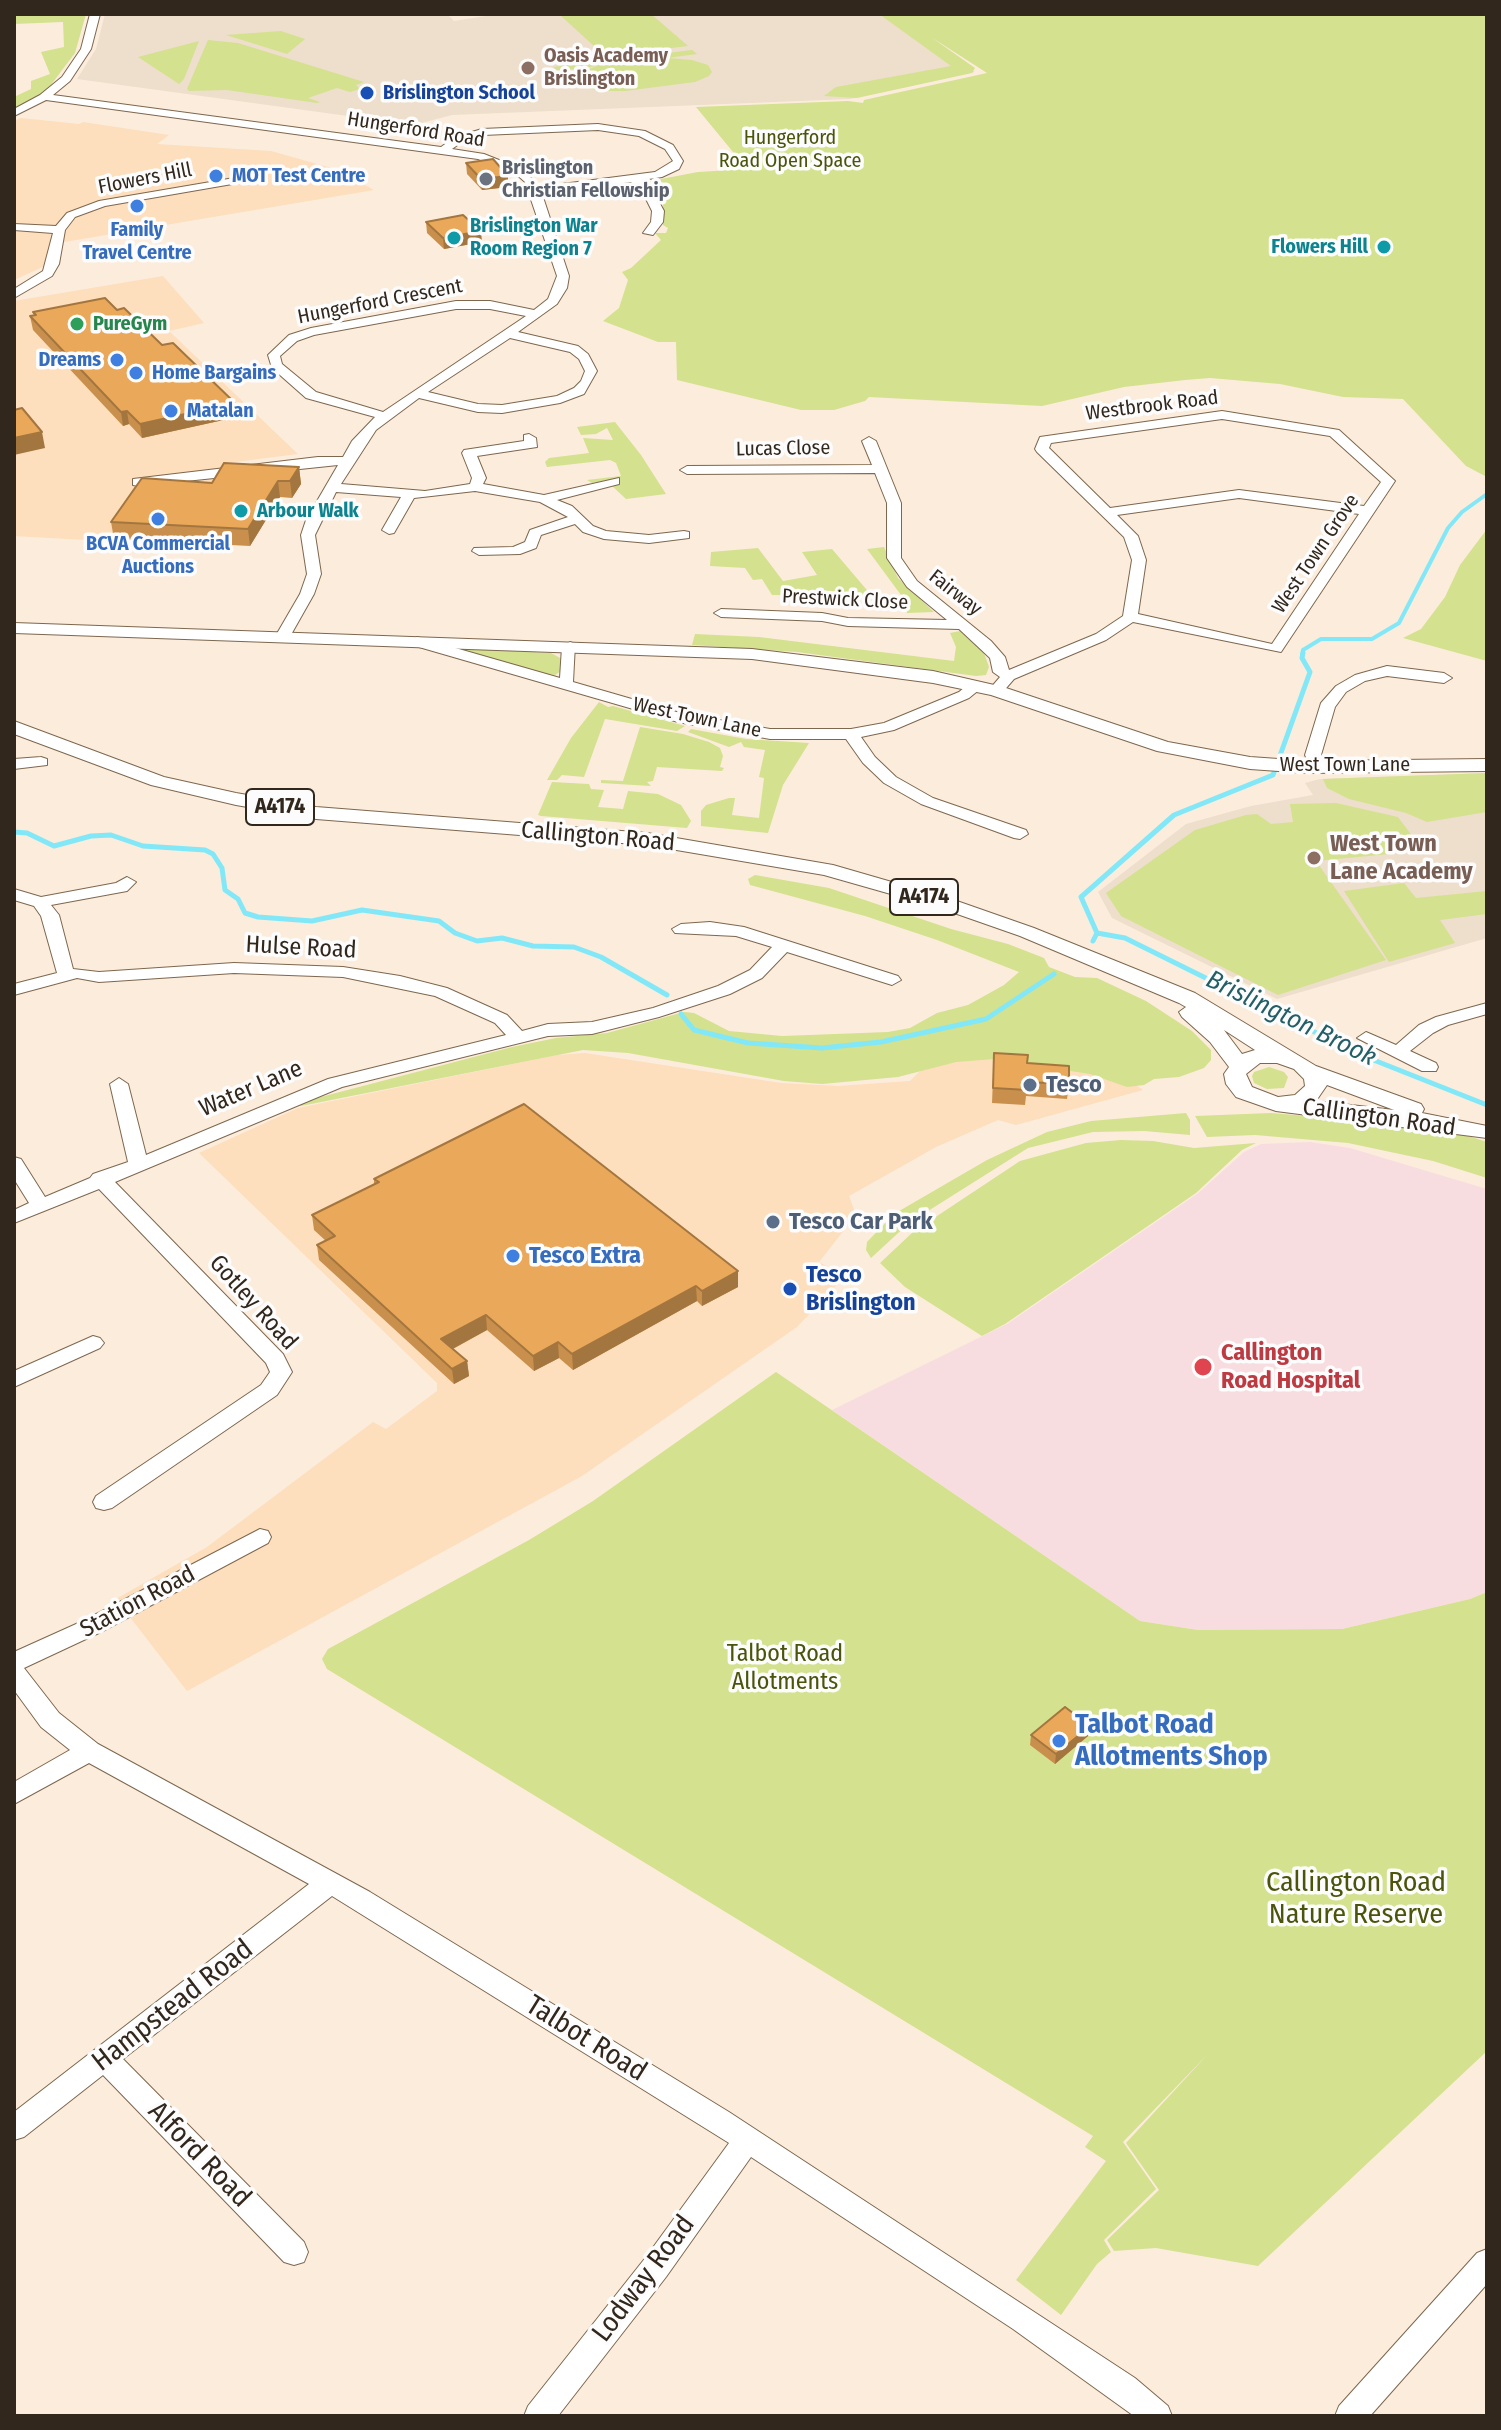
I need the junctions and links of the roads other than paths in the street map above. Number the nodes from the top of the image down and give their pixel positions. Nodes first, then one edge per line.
1 (95, 14) edge
2 (44, 97) junction
3 (14, 113) edge
4 (443, 151) junction
5 (634, 179) junction
6 (234, 181) dead end
7 (536, 191) junction
8 (14, 227) edge
9 (59, 230) junction
10 (649, 233) dead end
11 (14, 294) edge
12 (536, 314) junction
13 (510, 334) junction
14 (418, 394) junction
15 (385, 416) junction
16 (529, 438) dead end
17 (869, 441) dead end
18 (346, 461) junction
19 (879, 469) junction
20 (687, 470) dead end
21 (614, 481) dead end
22 (1388, 481) joint
23 (138, 482) edge
24 (331, 487) junction
25 (475, 487) junction
26 (410, 494) junction
27 (544, 499) junction
28 (1370, 511) junction
29 (1108, 512) junction
30 (577, 519) junction
31 (389, 530) dead end
32 (684, 535) dead end
33 (479, 551) dead end
34 (721, 613) dead end
35 (1130, 617) junction
36 (966, 625) junction
37 (14, 628) edge
38 (283, 637) junction
39 (417, 642) junction
40 (570, 647) junction
41 (1009, 676) junction
42 (1444, 678) dead end
43 (564, 685) junction
44 (975, 686) junction
45 (996, 691) junction
46 (14, 714) edge
47 (14, 727) edge
48 (851, 734) junction
49 (48, 739) junction
50 (41, 762) dead end
51 (14, 764) edge
52 (1487, 765) edge
53 (1318, 767) junction
54 (1020, 834) dead end
55 (127, 882) dead end
56 (14, 894) edge
57 (40, 902) junction
58 (681, 929) dead end
59 (784, 945) junction
60 (66, 974) junction
61 (1138, 979) junction
62 (893, 980) dead end
63 (14, 990) edge
64 (1487, 1008) edge
65 (518, 1037) junction
66 (1366, 1038) dead end
67 (1397, 1053) junction
68 (1280, 1056) junction
69 (1239, 1066) junction
70 (1429, 1067) dead end
71 (1311, 1071) junction
72 (119, 1084) dead end
73 (1276, 1104) junction
74 (1484, 1134) edge
75 (14, 1163) edge
76 (139, 1165) junction
77 (100, 1178) junction
78 (40, 1205) junction
79 (14, 1217) edge
80 (93, 1343) dead end
81 (14, 1380) edge
82 (104, 1502) dead end
83 (260, 1537) dead end
84 (14, 1662) edge
85 (19, 1679) edge
86 (82, 1745) junction
87 (14, 1794) edge
88 (330, 1883) junction
89 (105, 2059) junction
90 (14, 2128) edge
91 (746, 2141) junction
92 (294, 2252) dead end
93 (1487, 2263) edge
94 (539, 2416) edge
95 (1157, 2416) edge
96 (1350, 2416) edge

1 - 2 street
2 - 3 street
2 - 4 street, Hungerford Road
4 - 5 street
4 - 7 street, Hungerford Road
5 - 7 street
5 - 10 street
6 - 9 street, Flowers Hill
7 - 12 street
8 - 9 street
9 - 11 street
12 - 13 street
12 - 15 street, Hungerford Crescent
13 - 14 street
13 - 14 street
14 - 15 street
15 - 18 street
16 - 25 street
17 - 19 street, Fairway
18 - 23 street
18 - 24 street
19 - 20 street, Lucas Close
19 - 36 street, Fairway
21 - 27 street
22 - 28 street, West Town Grove
22 - 29 street, Westbrook Road
24 - 26 street
24 - 38 street
25 - 26 street
25 - 27 street
26 - 31 street
27 - 30 street
28 - 29 street
28 - 35 street, West Town Grove
29 - 35 street
30 - 32 street
30 - 33 street
34 - 36 street, Prestwick Close
35 - 41 street
36 - 41 street, Fairway
37 - 38 main road, West Town Lane
38 - 39 main road, West Town Lane
39 - 40 main road, West Town Lane
39 - 43 street, West Town Lane
40 - 43 street
40 - 44 main road, West Town Lane
41 - 45 street
42 - 53 street
43 - 48 street, West Town Lane
44 - 45 main road, West Town Lane
44 - 48 street, West Town Lane
45 - 53 main road, West Town Lane
46 - 49 main road, A4174
47 - 49 main road, A4174
48 - 54 street
49 - 61 main road, Callington Road / A4174
50 - 51 street
52 - 53 main road, West Town Lane
55 - 57 street
56 - 57 street
57 - 60 street
58 - 59 street
59 - 62 street
59 - 65 street, Water Lane
60 - 63 street
60 - 65 street, Hulse Road
61 - 68 main road, Callington Road / A4174
61 - 69 main road, Callington Road / A4174
64 - 67 street
65 - 76 street, Water Lane
66 - 67 street
67 - 70 street
68 - 69 main road
68 - 71 main road, A4174
69 - 73 main road, A4174
71 - 73 main road
71 - 74 main road, Callington Road / A4174
72 - 76 street
73 - 74 main road, Callington Road / A4174
75 - 78 street
76 - 77 street, Water Lane
77 - 78 street, Water Lane
77 - 82 street, Gotley Road
78 - 79 street, Water Lane
80 - 81 street
83 - 84 street, Station Road
85 - 86 street, Talbot Road
86 - 87 street
86 - 88 street, Talbot Road
88 - 89 street, Hampstead Road
88 - 91 street, Talbot Road
89 - 90 street, Hampstead Road
89 - 92 street, Alford Road
91 - 94 street, Lodway Road
91 - 95 street, Talbot Road
93 - 96 street

